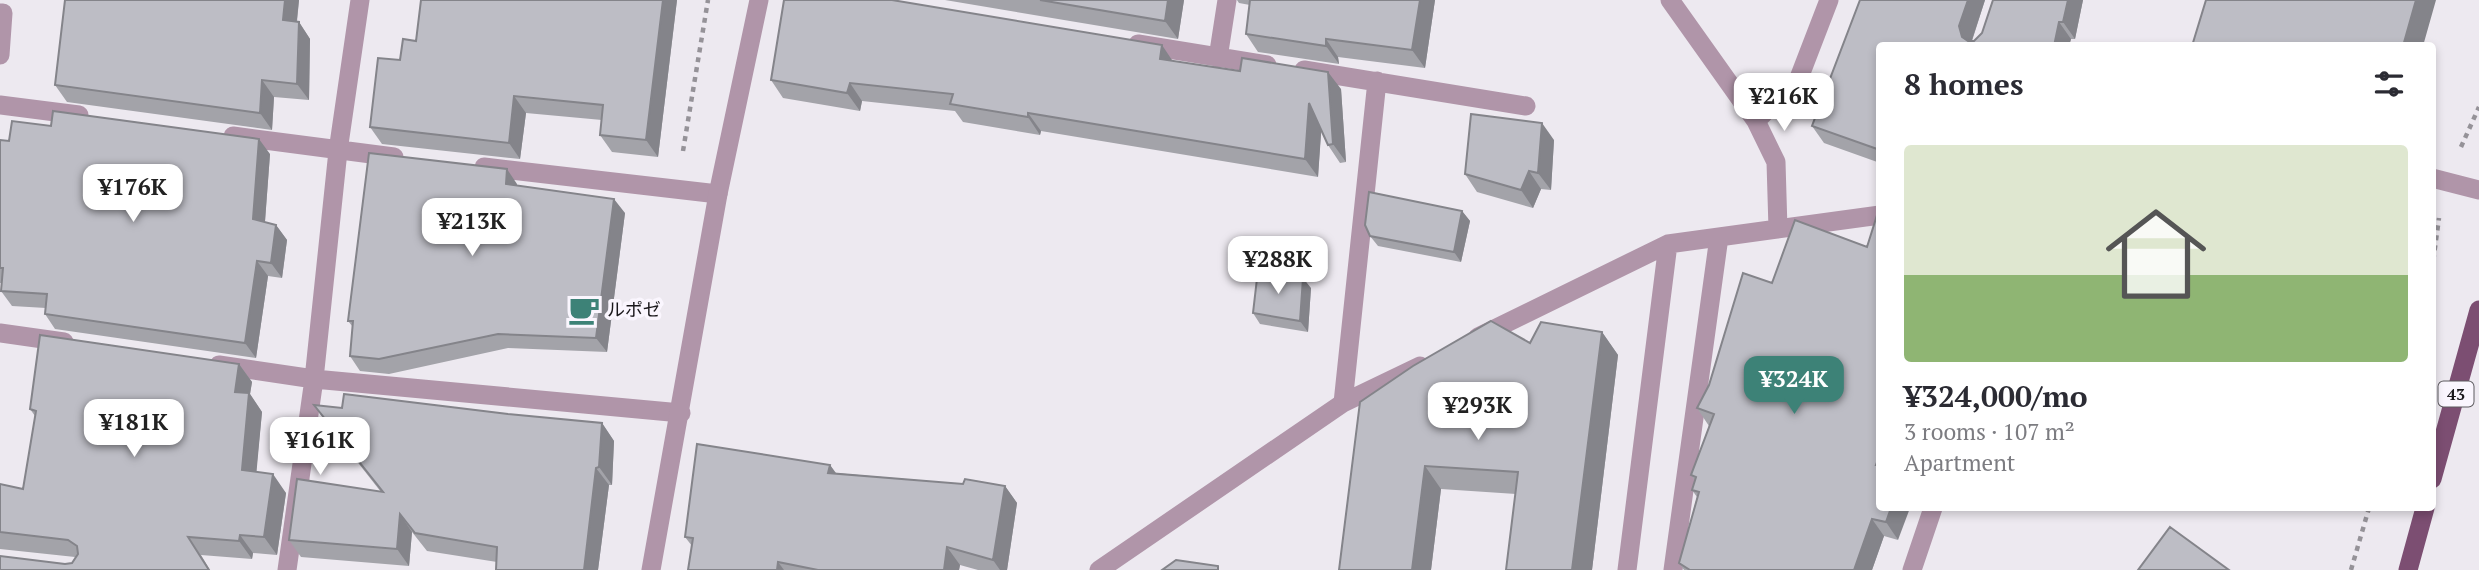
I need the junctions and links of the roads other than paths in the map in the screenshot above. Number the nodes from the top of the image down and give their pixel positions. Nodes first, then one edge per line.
1 (360, 0) edge
2 (759, 0) edge
3 (1227, 0) edge
4 (1670, 0) edge
5 (1829, 0) edge
6 (3, 9) edge
7 (1124, 42) edge
8 (0, 55) edge
9 (1218, 58) junction
10 (1377, 81) junction
11 (0, 105) edge
12 (1526, 106) dead end
13 (95, 118) edge
14 (1756, 121) junction
15 (216, 134) edge
16 (338, 151) junction
17 (406, 158) edge
18 (460, 165) edge
19 (2436, 179) edge
20 (2479, 190) edge
21 (718, 194) junction
22 (1876, 216) edge
23 (1779, 229) junction
24 (1719, 237) junction
25 (1668, 244) junction
26 (2479, 310) edge
27 (0, 333) edge
28 (82, 345) edge
29 (1456, 348) edge
30 (1431, 360) edge
31 (205, 363) edge
32 (314, 379) junction
33 (1343, 403) junction
34 (681, 413) junction
35 (2436, 465) edge
36 (1932, 511) edge
37 (2424, 511) edge
38 (287, 570) edge
39 (651, 570) edge
40 (1099, 570) edge
41 (1628, 570) edge
42 (1674, 570) edge
43 (1912, 570) edge
44 (2407, 570) edge

1 - 16 street
2 - 21 street
3 - 9 street
4 - 14 street
5 - 14 street
6 - 8 street
7 - 9 street
9 - 10 street
10 - 12 street
10 - 33 street
11 - 13 street
14 - 23 street
15 - 16 street
16 - 17 street
16 - 32 street
18 - 21 street
19 - 20 street
21 - 34 street
22 - 23 street
23 - 24 street
24 - 25 street
24 - 42 street
25 - 29 street
25 - 41 street
26 - 35 main road, 43
27 - 28 street
30 - 33 street
31 - 32 street
32 - 34 street
32 - 38 street
33 - 40 street
34 - 39 street
36 - 43 street
37 - 44 main road

